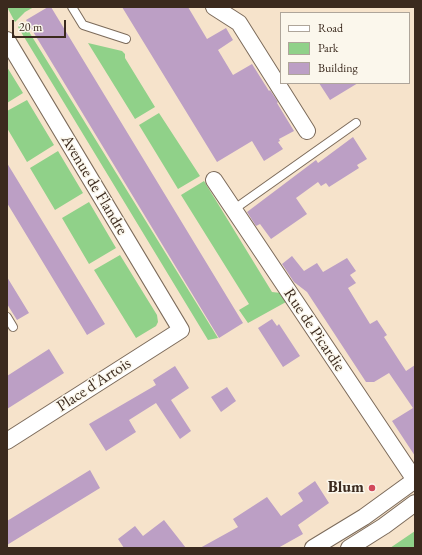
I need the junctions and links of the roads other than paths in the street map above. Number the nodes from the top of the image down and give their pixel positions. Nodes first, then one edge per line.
1 (72, 7) edge
2 (214, 7) edge
3 (126, 38) dead end
4 (7, 40) edge
5 (356, 123) dead end
6 (306, 131) dead end
7 (214, 180) dead end
8 (233, 210) junction
9 (7, 316) edge
10 (13, 327) dead end
11 (181, 330) joint
12 (7, 441) edge
13 (415, 480) edge
14 (415, 503) edge
15 (313, 548) edge
16 (349, 548) edge

1 - 3 lane
2 - 6 street
4 - 11 street, Avenue de Flandre
5 - 8 lane
7 - 8 street, Rue de Picardie
8 - 13 street, Rue de Picardie
9 - 10 lane
11 - 12 street, Place d'Artois
13 - 15 street
14 - 16 street

